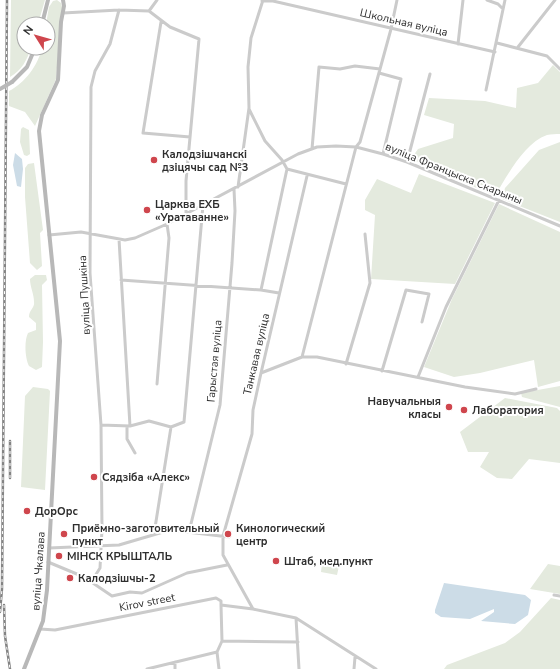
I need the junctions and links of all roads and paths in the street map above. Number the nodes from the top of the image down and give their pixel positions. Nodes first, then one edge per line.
1 (49, 0) edge
2 (63, 0) edge
3 (157, 0) edge
4 (397, 0) edge
5 (462, 0) edge
6 (487, 0) edge
7 (506, 0) edge
8 (555, 0) edge
9 (263, 1) edge
10 (272, 1) edge
11 (503, 9) junction
12 (119, 10) junction
13 (149, 11) junction
14 (63, 13) junction
15 (44, 16) edge
16 (161, 22) junction
17 (391, 29) junction
18 (497, 42) junction
19 (458, 44) junction
20 (518, 47) junction
21 (495, 52) junction
22 (32, 56) edge
23 (380, 69) junction
24 (560, 69) edge
25 (379, 73) junction
26 (430, 74) dead end
27 (0, 89) edge
28 (486, 90) dead end
29 (249, 108) junction
30 (190, 137) junction
31 (356, 147) junction
32 (312, 149) junction
33 (383, 154) junction
34 (283, 162) junction
35 (407, 162) junction
36 (287, 169) junction
37 (307, 176) junction
38 (346, 184) junction
39 (238, 186) junction
40 (234, 188) junction
41 (499, 200) junction
42 (202, 206) junction
43 (186, 214) junction
44 (167, 224) junction
45 (560, 226) edge
46 (90, 233) junction
47 (365, 234) dead end
48 (49, 235) junction
49 (119, 239) junction
50 (121, 280) junction
51 (165, 283) junction
52 (196, 284) junction
53 (229, 287) junction
54 (262, 290) junction
55 (279, 293) junction
56 (422, 322) dead end
57 (302, 357) junction
58 (346, 364) junction
59 (382, 371) junction
60 (261, 373) junction
61 (418, 378) junction
62 (157, 384) dead end
63 (536, 389) dead end
64 (100, 425) junction
65 (128, 426) junction
66 (170, 427) junction
67 (135, 452) dead end
68 (189, 532) junction
69 (154, 534) junction
70 (223, 536) junction
71 (229, 537) dead end
72 (102, 547) junction
73 (49, 548) junction
74 (48, 562) junction
75 (227, 565) junction
76 (89, 581) junction
77 (554, 595) dead end
78 (560, 596) edge
79 (221, 605) junction
80 (253, 609) junction
81 (296, 618) junction
82 (40, 629) junction
83 (222, 641) junction
84 (298, 642) junction
85 (217, 652) junction
86 (355, 657) junction
87 (175, 662) junction
88 (24, 669) edge
89 (147, 669) edge
90 (175, 669) edge
91 (219, 669) edge
92 (299, 669) edge
93 (354, 669) edge
94 (376, 669) edge

1 - 15 street
2 - 14 street, вуліца Чкалава
3 - 13 street
4 - 17 street
5 - 19 street
6 - 11 street
7 - 11 street
8 - 20 street
9 - 10 street, Школьная вуліца
9 - 29 street
10 - 17 street, Школьная вуліца
11 - 18 street
12 - 13 street
12 - 14 street
12 - 46 street, вуліца Пушкіна
13 - 16 street
14 - 48 street, вуліца Чкалава
16 - 30 street
16 - 30 street
17 - 19 street, Школьная вуліца
17 - 23 street
18 - 20 street
18 - 21 street
19 - 21 street, Школьная вуліца
20 - 24 street
21 - 28 street
22 - 27 street, bridge
23 - 25 street
23 - 32 street
25 - 31 street
25 - 33 street
26 - 35 street
29 - 34 street
29 - 39 street
30 - 43 street
31 - 32 street, вуліца Францыска Скарыны
31 - 33 street, вуліца Францыска Скарыны
31 - 38 street
32 - 34 street, вуліца Францыска Скарыны
33 - 35 street, вуліца Францыска Скарыны
34 - 36 street
34 - 39 street, вуліца Францыска Скарыны
35 - 41 street, вуліца Францыска Скарыны
36 - 37 street
36 - 54 street
37 - 38 street
37 - 55 street, Танкавая вуліца
38 - 57 street
39 - 40 street, вуліца Францыска Скарыны
40 - 42 street, вуліца Францыска Скарыны
40 - 53 street, Гарыстая вуліца
41 - 45 street, вуліца Францыска Скарыны
41 - 61 street
42 - 43 street, вуліца Францыска Скарыны
42 - 52 street
43 - 44 street, вуліца Францыска Скарыны
44 - 49 street, вуліца Францыска Скарыны
44 - 51 street
46 - 48 street, вуліца Францыска Скарыны
46 - 49 street, вуліца Францыска Скарыны
46 - 64 street, вуліца Пушкіна
47 - 58 street
48 - 73 street, вуліца Чкалава
49 - 50 street
50 - 51 street
50 - 65 street
51 - 52 street
51 - 62 street
52 - 53 street
52 - 66 street
53 - 54 street
53 - 68 street, Гарыстая вуліца
54 - 55 street
55 - 60 street, Танкавая вуліца
56 - 59 street
57 - 58 street
57 - 60 street
58 - 59 street
59 - 61 street
60 - 70 street, Танкавая вуліца
61 - 63 street
64 - 65 street
64 - 72 street, вуліца Пушкіна
65 - 66 street
65 - 67 street
66 - 69 street
68 - 69 street
68 - 70 street
69 - 72 street
70 - 71 street
70 - 75 street, Танкавая вуліца
72 - 73 street
72 - 76 street, вуліца Пушкіна
73 - 74 street, вуліца Чкалава
74 - 76 street
74 - 82 street, вуліца Чкалава
75 - 76 street
75 - 80 street, Танкавая вуліца
77 - 78 street
79 - 80 street, Kirov street
79 - 82 street, Kirov street
79 - 83 street
80 - 81 street, Kirov street
81 - 84 street
81 - 86 street, Kirov street
82 - 88 street, вуліца Чкалава
83 - 84 street
83 - 85 street
84 - 92 street
85 - 87 street
85 - 91 street
86 - 93 street
86 - 94 street, Kirov street
87 - 89 street
87 - 90 street

